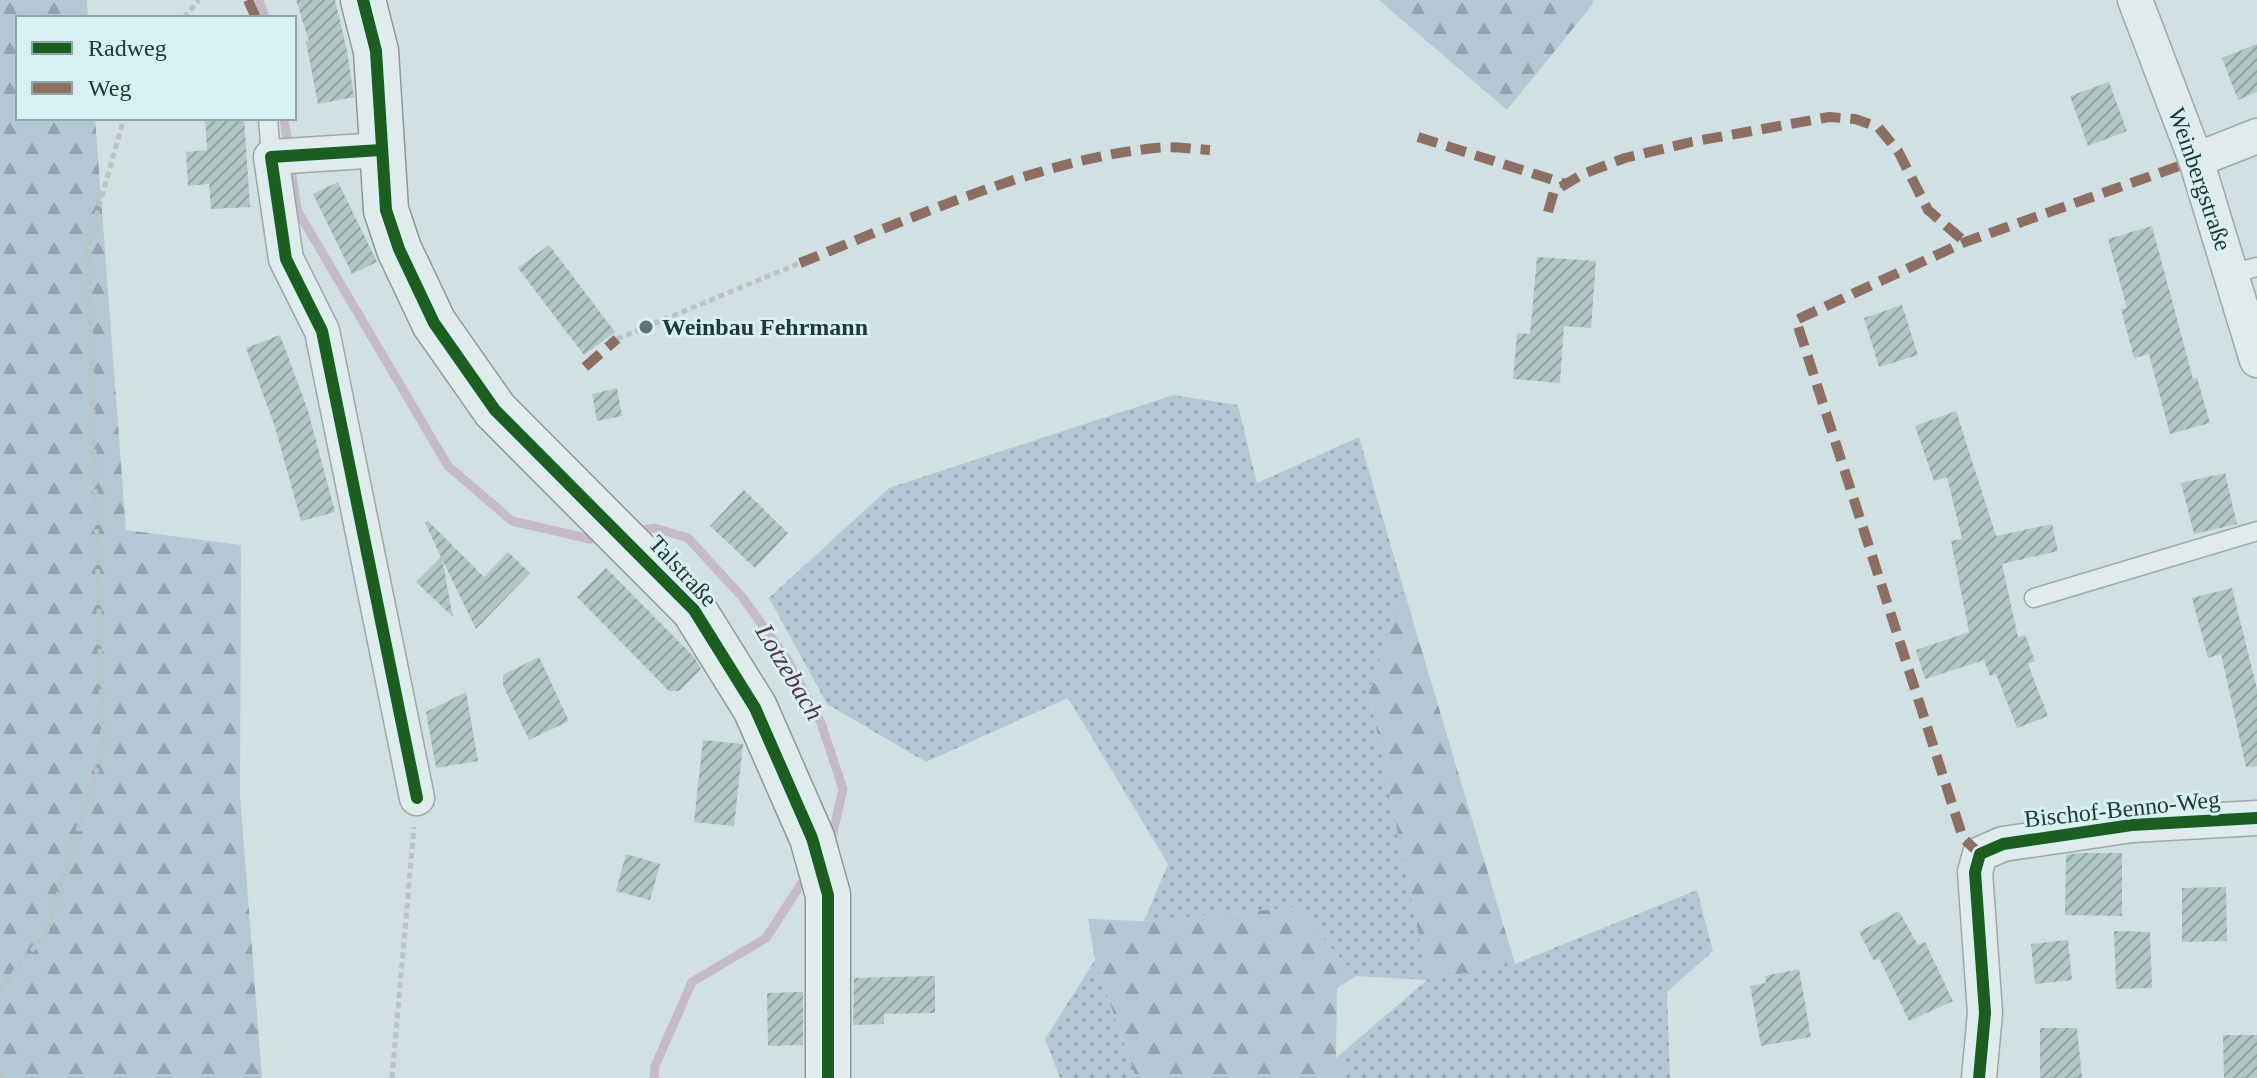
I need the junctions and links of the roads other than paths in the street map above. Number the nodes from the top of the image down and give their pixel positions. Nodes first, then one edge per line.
1 (363, 0) edge
2 (2135, 0) edge
3 (269, 120) edge
4 (2257, 136) edge
5 (381, 150) junction
6 (284, 156) junction
7 (2196, 160) junction
8 (2244, 270) edge
9 (2257, 360) edge
10 (2257, 531) edge
11 (2034, 598) dead end
12 (417, 798) road end
13 (2257, 818) edge
14 (828, 1078) edge
15 (1979, 1078) edge

1 - 5 street, Talstraße
2 - 7 street, Weinbergstraße
3 - 6 lane
4 - 7 street
5 - 6 street
5 - 14 street, Talstraße
6 - 12 street
7 - 8 street, Weinbergstraße
8 - 9 street, Weinbergstraße
10 - 11 lane
13 - 15 street, Bischof-Benno-Weg

